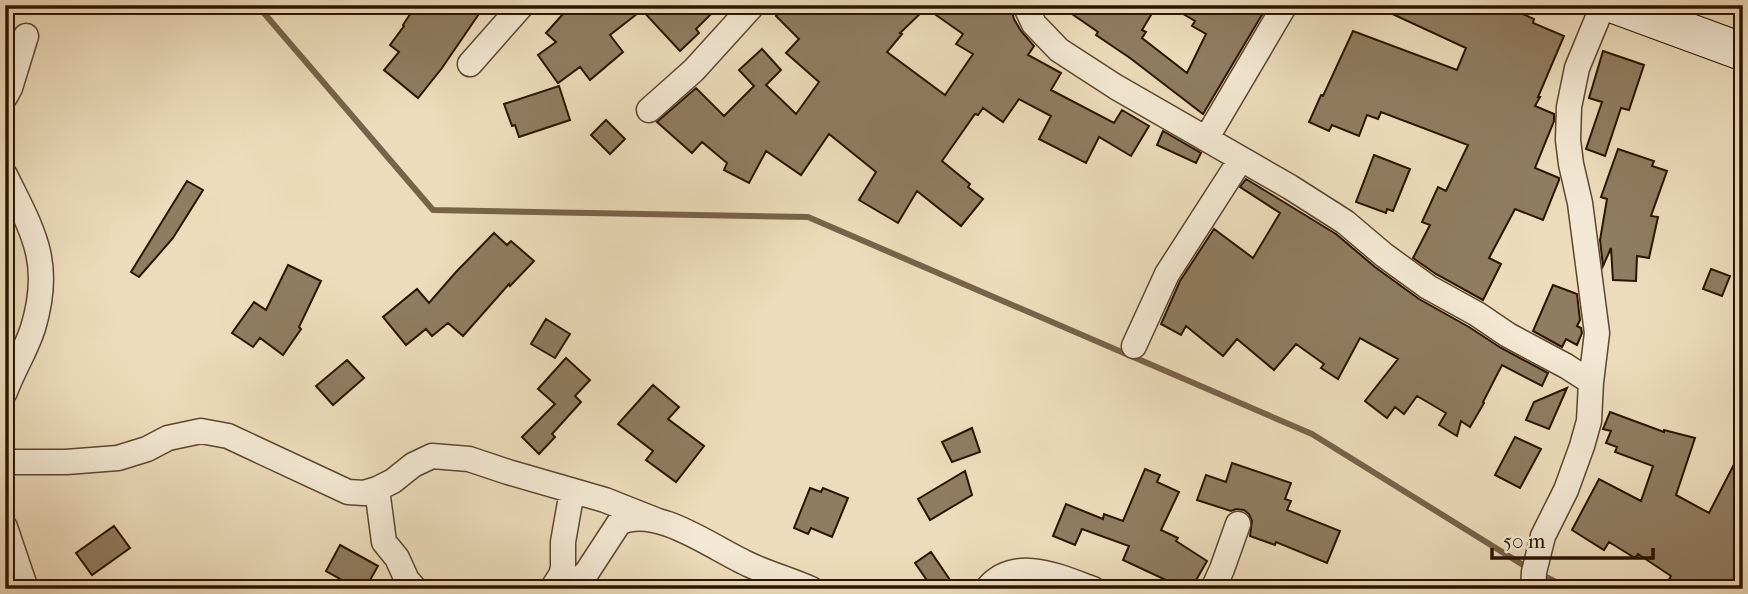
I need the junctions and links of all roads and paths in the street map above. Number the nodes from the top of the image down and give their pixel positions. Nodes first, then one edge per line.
1 (522, 5) edge
2 (753, 5) edge
3 (1025, 5) edge
4 (1285, 5) edge
5 (1602, 5) edge
6 (1615, 5) edge
7 (1683, 17) edge
8 (26, 36) dead end
9 (1743, 52) edge
10 (470, 64) dead end
11 (5, 97) edge
12 (649, 110) dead end
13 (1206, 139) junction
14 (1241, 159) junction
15 (5, 175) edge
16 (1134, 346) dead end
17 (1591, 382) junction
18 (5, 392) edge
19 (5, 462) edge
20 (377, 489) junction
21 (572, 491) junction
22 (658, 521) junction
23 (1238, 524) dead end
24 (5, 527) edge
25 (26, 589) edge
26 (415, 589) edge
27 (552, 589) edge
28 (569, 589) edge
29 (811, 589) edge
30 (987, 589) edge
31 (1093, 589) edge
32 (1213, 589) edge
33 (1533, 589) edge

1 - 10 street
2 - 12 street
3 - 13 street
4 - 13 street
5 - 17 street
6 - 7 street
7 - 9 street
8 - 11 street
13 - 14 street
14 - 16 street
14 - 17 street
15 - 18 street
17 - 33 street
19 - 20 street
20 - 21 street
20 - 26 street
21 - 22 street
21 - 27 street
22 - 28 street
22 - 29 street
23 - 32 street
24 - 25 street
30 - 31 street

